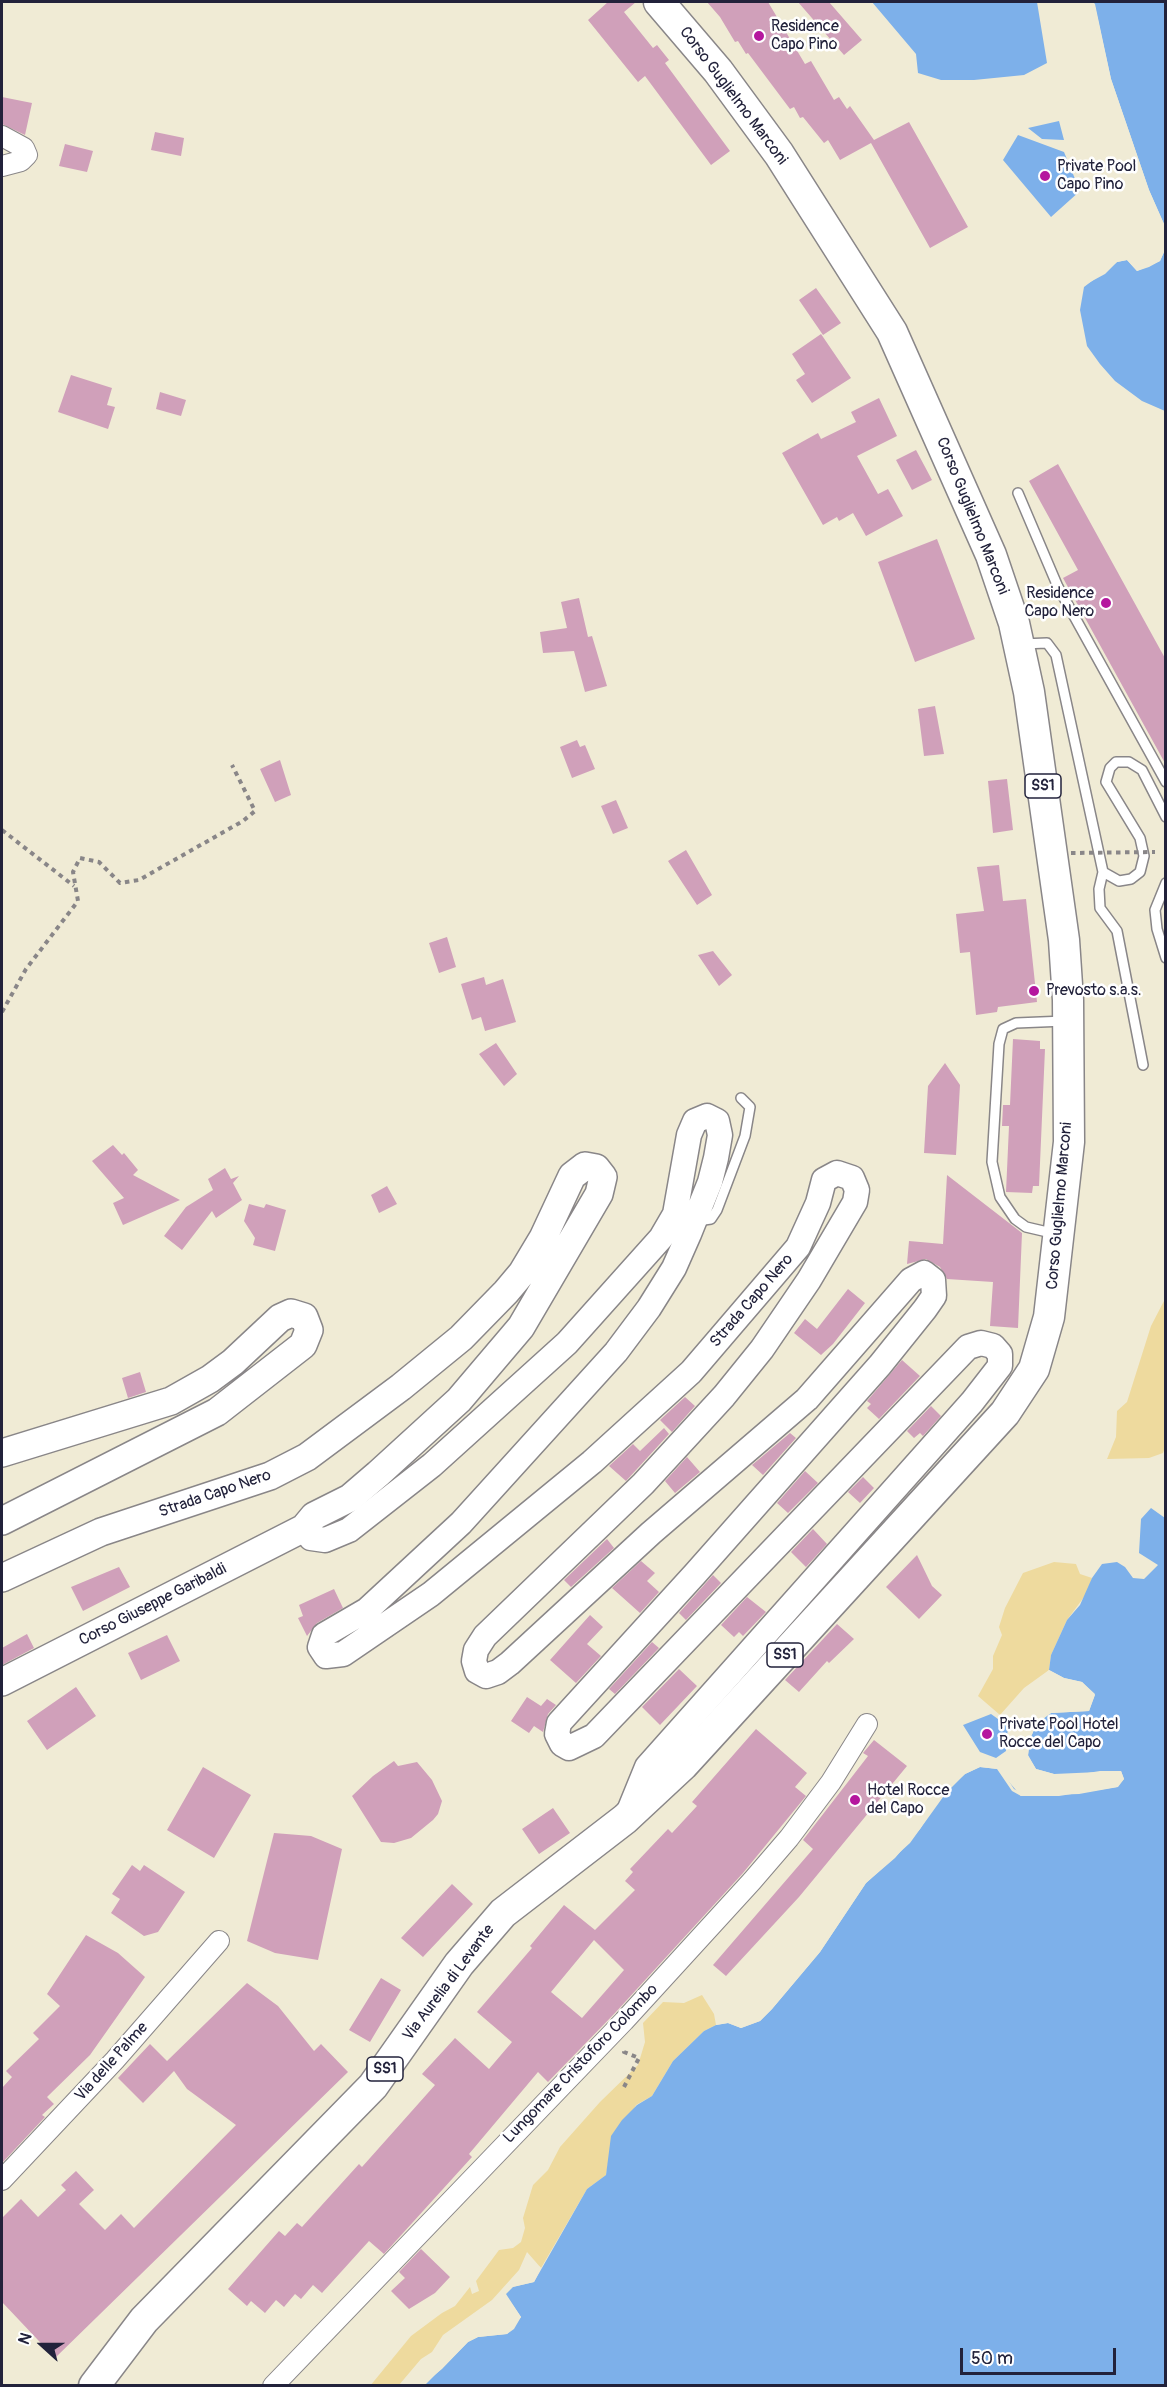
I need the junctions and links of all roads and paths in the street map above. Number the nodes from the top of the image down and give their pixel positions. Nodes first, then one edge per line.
1 (659, 2) edge
2 (2, 136) edge
3 (2, 166) edge
4 (1018, 493) dead end
5 (1018, 644) junction
6 (232, 765) dead end
7 (1166, 782) edge
8 (1166, 817) edge
9 (2, 830) edge
10 (1155, 852) dead end
11 (1071, 853) dead end
12 (1103, 872) junction
13 (1166, 883) edge
14 (74, 886) junction
15 (1163, 938) edge
16 (1166, 958) edge
17 (2, 1012) edge
18 (1068, 1021) junction
19 (1143, 1065) dead end
20 (741, 1098) dead end
21 (695, 1221) junction
22 (1058, 1234) junction
23 (2, 1453) edge
24 (2, 1521) edge
25 (304, 1528) junction
26 (2, 1578) edge
27 (2, 1682) edge
28 (867, 1724) dead end
29 (683, 1765) joint
30 (625, 1819) junction
31 (219, 1941) dead end
32 (624, 2021) junction
33 (624, 2087) dead end
34 (2, 2180) edge
35 (94, 2385) edge
36 (273, 2385) edge

1 - 5 main road, Corso Guglielmo Marconi / SS1
2 - 3 street
4 - 7 lane
5 - 12 lane
5 - 18 main road, Corso Guglielmo Marconi / SS1
6 - 14 path
8 - 12 lane
9 - 14 path
10 - 11 path, bridge
12 - 19 lane
13 - 15 lane
14 - 17 path
15 - 16 lane
18 - 22 main road, Corso Guglielmo Marconi / SS1
18 - 22 lane
20 - 21 lane
21 - 25 street, Strada Capo Nero
21 - 30 street, Strada Capo Nero
22 - 29 main road, Corso Guglielmo Marconi / SS1
23 - 24 main road
25 - 26 main road, Strada Capo Nero
25 - 27 main road, Corso Giuseppe Garibaldi
28 - 32 street, Lungomare Cristoforo Colombo
29 - 30 main road, Via Aurelia di Levante / SS1
30 - 35 main road, Via Aurelia di Levante / SS1
31 - 34 street, Via delle Palme
32 - 33 path
32 - 36 street, Lungomare Cristoforo Colombo

